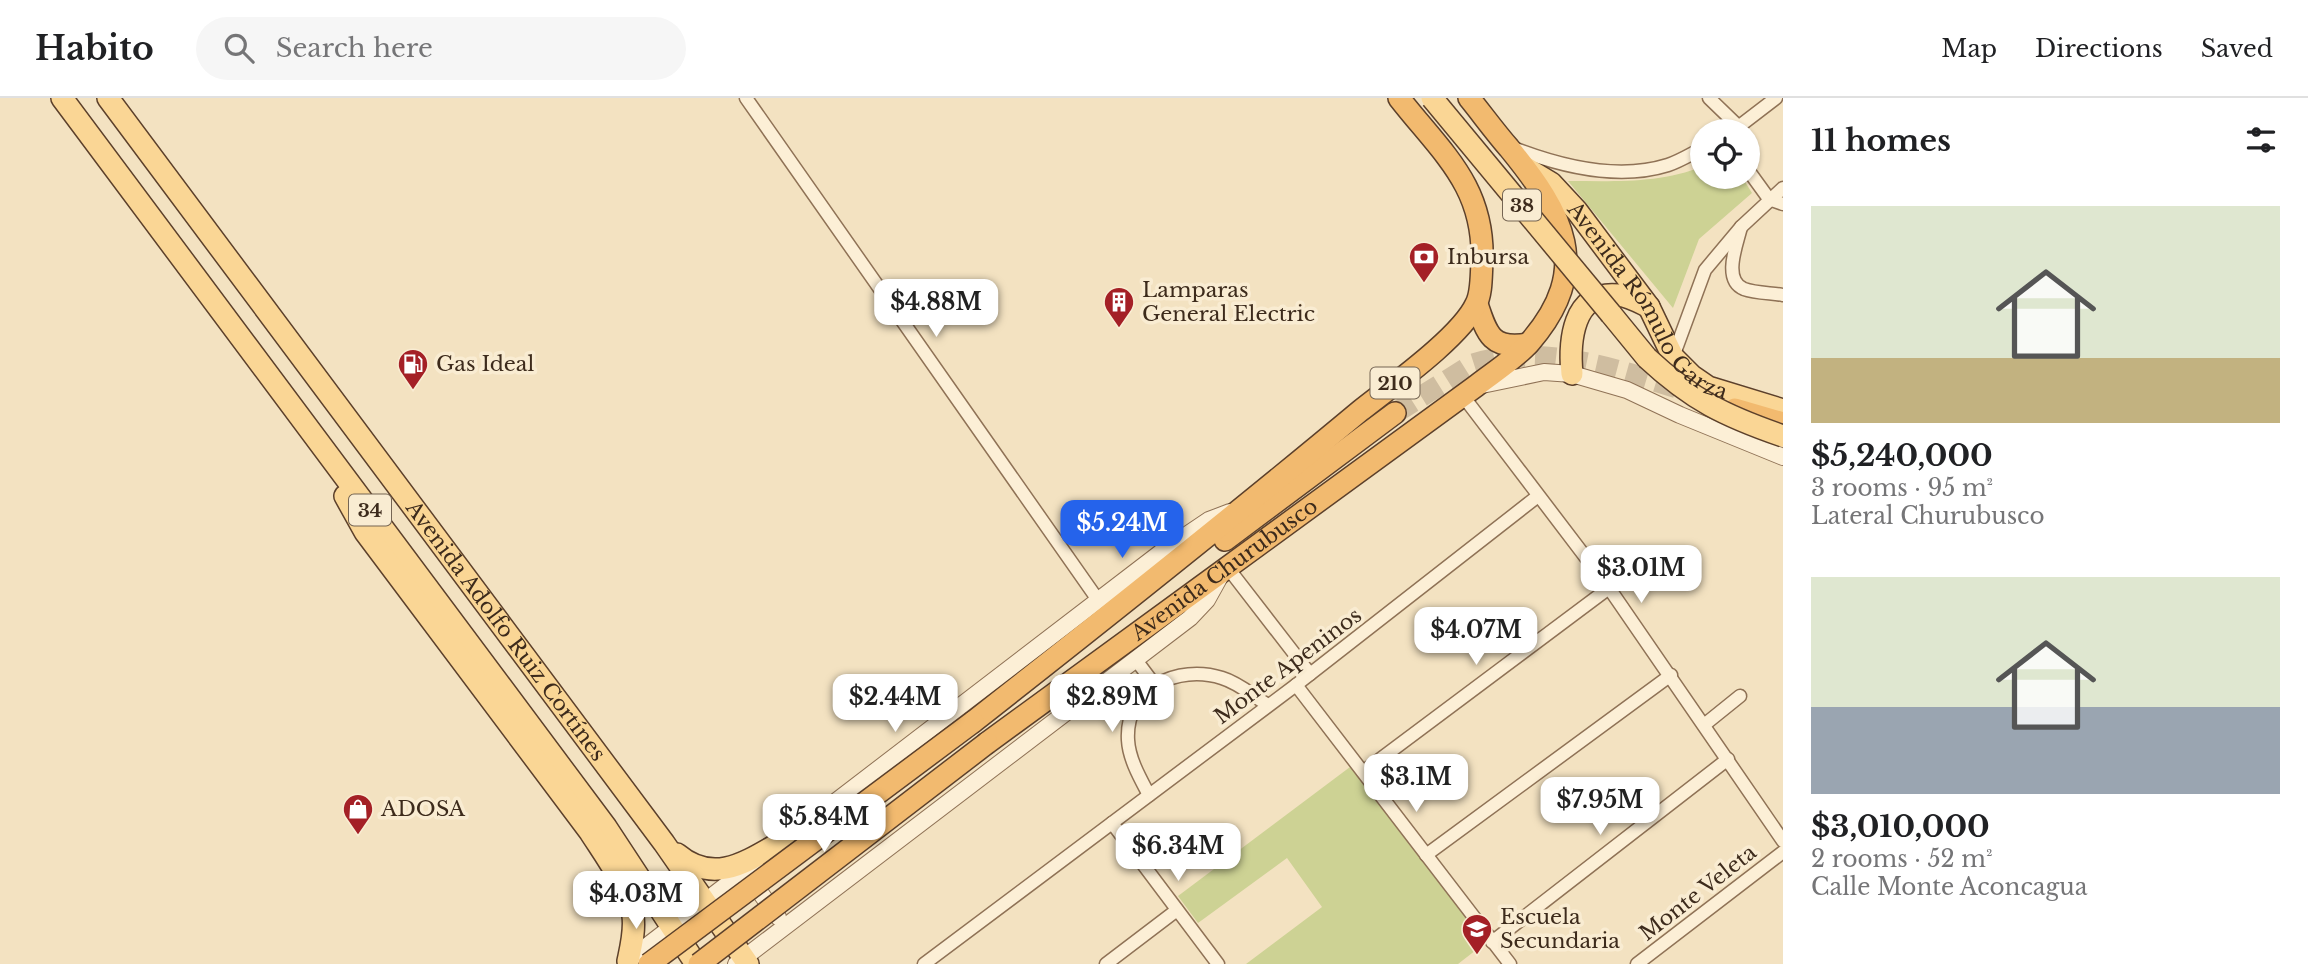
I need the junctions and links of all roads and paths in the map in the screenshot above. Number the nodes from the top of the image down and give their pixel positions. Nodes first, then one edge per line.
1 (62, 98) edge
2 (108, 98) edge
3 (746, 98) edge
4 (1399, 98) edge
5 (1432, 98) edge
6 (1469, 98) edge
7 (1709, 98) edge
8 (1776, 98) edge
9 (1727, 119) edge
10 (1749, 119) edge
11 (1507, 145) junction
12 (1690, 154) edge
13 (1526, 168) junction
14 (1760, 187) edge
15 (1783, 188) edge
16 (1769, 199) junction
17 (1783, 204) edge
18 (1741, 227) junction
19 (1783, 295) edge
20 (1477, 304) junction
21 (1649, 307) junction
22 (1528, 344) junction
23 (1673, 357) junction
24 (1572, 374) junction
25 (1469, 391) junction
26 (1705, 397) tunnel mouth
27 (1783, 410) edge
28 (1395, 413) tunnel mouth
29 (301, 418) junction
30 (1783, 423) edge
31 (1783, 436) edge
32 (1783, 457) edge
33 (1538, 496) junction
34 (1246, 506) junction
35 (1225, 570) junction
36 (1609, 588) junction
37 (1098, 600) junction
38 (1126, 602) junction
39 (1136, 660) junction
40 (1310, 674) junction
41 (1671, 675) junction
42 (1154, 684) junction
43 (1296, 685) junction
44 (1740, 696) dead end
45 (1268, 705) junction
46 (1704, 725) junction
47 (1728, 759) junction
48 (1363, 772) junction
49 (1149, 795) junction
50 (1112, 823) junction
51 (789, 838) junction
52 (1783, 841) edge
53 (664, 843) junction
54 (1783, 852) edge
55 (1426, 855) junction
56 (744, 871) junction
57 (829, 892) junction
58 (704, 902) junction
59 (1178, 910) junction
60 (785, 926) junction
61 (672, 927) junction
62 (1492, 942) junction
63 (743, 962) edge
64 (634, 963) edge
65 (697, 964) edge
66 (924, 964) edge
67 (1106, 964) edge
68 (1218, 964) edge
69 (1510, 964) edge
70 (1637, 964) edge

1 - 29 main road, Avenida Adolfo Ruiz Cortínes / 34
2 - 53 main road, Avenida Adolfo Ruiz Cortínes / 34
3 - 37 street
4 - 20 highway
5 - 31 main road, Avenida Rómulo Garza / 38, bridge
6 - 11 highway, 38
7 - 9 street
8 - 10 street
11 - 12 street
11 - 13 highway, 38
13 - 21 main road, Avenida Rómulo Garza / 38
13 - 22 highway, Avenida Churubusco / 210
14 - 16 street
15 - 16 street
16 - 17 street
16 - 18 street
18 - 19 street
18 - 23 street
20 - 22 highway
20 - 34 highway, Avenida Churubusco / 210
21 - 23 main road, Avenida Rómulo Garza / 38
21 - 24 main road
22 - 25 highway, Avenida Churubusco / 210
23 - 27 main road, Avenida Rómulo Garza / 38
24 - 25 street
24 - 32 street
25 - 33 street
25 - 35 highway, Avenida Churubusco / 210
26 - 30 highway
28 - 38 highway
29 - 61 main road, Avenida Adolfo Ruiz Cortínes / 34
29 - 64 main road
33 - 36 street
33 - 40 street, Monte Apeninos
34 - 37 street
34 - 38 highway, Avenida Churubusco / 210
35 - 39 street
35 - 40 street
35 - 65 highway, Avenida Churubusco / 210, bridge
36 - 41 street
36 - 48 street
37 - 51 street
38 - 64 highway, Avenida Churubusco / 210, bridge
39 - 42 street
39 - 57 street
40 - 43 street, Monte Apeninos
41 - 46 street
41 - 55 street
42 - 45 street
42 - 49 street
43 - 45 street, Monte Apeninos
43 - 48 street
44 - 46 street
45 - 49 street, Monte Apeninos
46 - 47 street
47 - 52 street
47 - 62 street
48 - 55 street
49 - 50 street, Monte Apeninos
50 - 59 street
50 - 66 street, Monte Apeninos
51 - 53 main road
51 - 56 street
51 - 57 street
53 - 58 main road, Avenida Adolfo Ruiz Cortínes / 34
54 - 70 street, Monte Veleta
55 - 62 street
56 - 58 street
56 - 60 street
57 - 60 street
58 - 61 street
58 - 63 main road, Avenida Adolfo Ruiz Cortínes / 34
59 - 67 street
59 - 68 street
60 - 63 street
61 - 64 street
61 - 65 main road, Avenida Adolfo Ruiz Cortínes / 34
62 - 69 street

